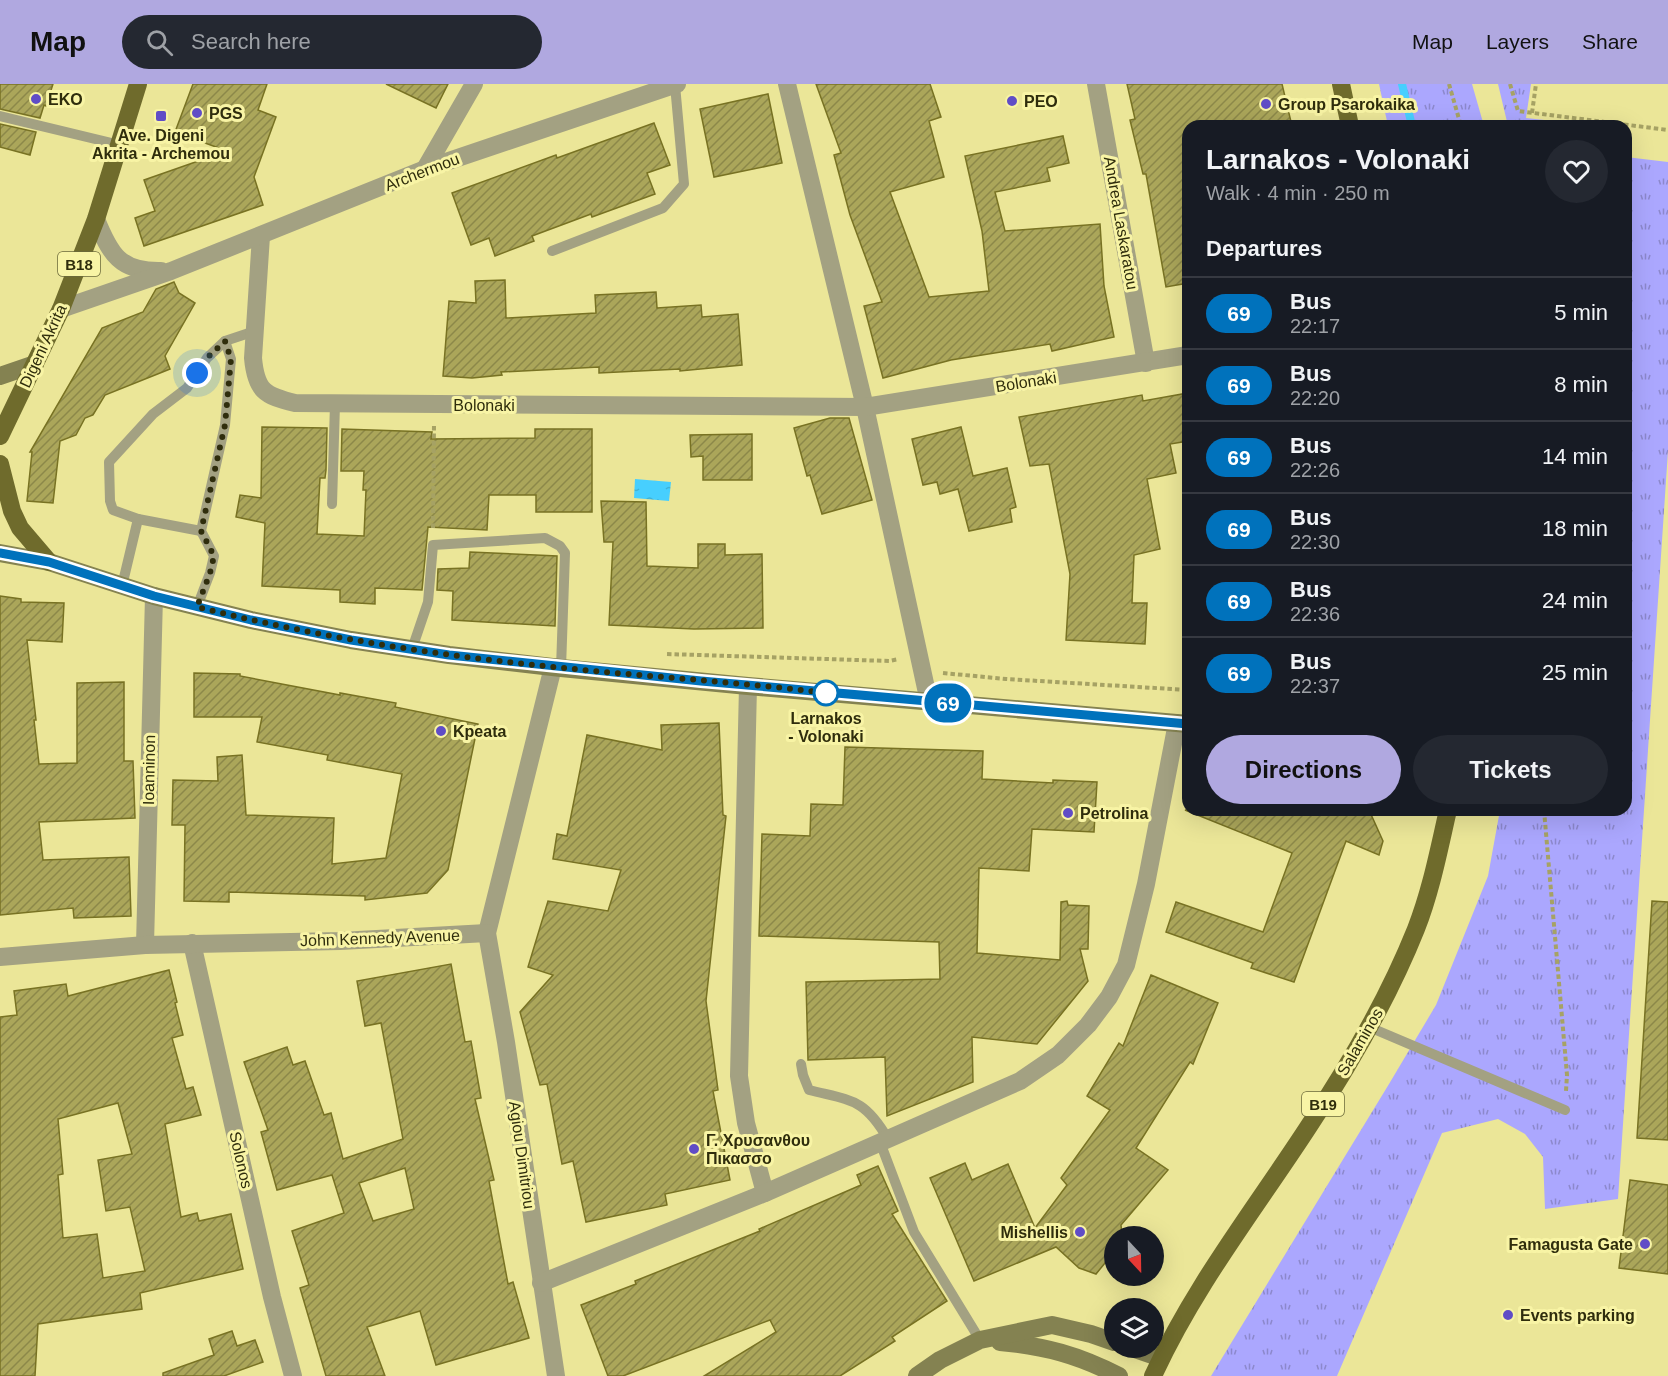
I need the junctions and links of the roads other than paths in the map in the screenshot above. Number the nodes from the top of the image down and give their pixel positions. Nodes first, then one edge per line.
1 (138, 84) edge
2 (474, 84) edge
3 (676, 84) edge
4 (787, 84) edge
5 (1096, 84) edge
6 (1341, 84) edge
7 (0, 116) edge
8 (1349, 120) edge
9 (120, 145) junction
10 (424, 170) junction
11 (96, 219) junction
12 (261, 236) junction
13 (552, 251) dead end
14 (171, 271) junction
15 (62, 309) junction
16 (255, 331) junction
17 (225, 341) junction
18 (1182, 356) edge
19 (1146, 363) junction
20 (35, 364) junction
21 (0, 376) edge
22 (335, 404) junction
23 (865, 407) junction
24 (0, 436) edge
25 (0, 464) edge
26 (332, 504) dead end
27 (138, 519) junction
28 (201, 531) junction
29 (0, 553) edge
30 (49, 562) junction
31 (122, 586) junction
32 (154, 596) junction
33 (197, 607) junction
34 (412, 649) junction
35 (557, 668) junction
36 (748, 686) junction
37 (928, 702) junction
38 (1182, 724) edge
39 (1182, 728) edge
40 (1447, 816) edge
41 (487, 933) junction
42 (192, 943) junction
43 (145, 945) junction
44 (0, 957) edge
45 (1370, 1027) junction
46 (801, 1064) dead end
47 (1565, 1110) road end
48 (884, 1141) junction
49 (765, 1193) junction
50 (541, 1283) junction
51 (1104, 1339) edge
52 (980, 1340) junction
53 (1164, 1352) edge
54 (1161, 1358) edge
55 (293, 1376) edge
56 (556, 1376) edge
57 (917, 1376) edge
58 (1119, 1376) edge
59 (1153, 1376) edge

1 - 9 main road, Digeni Akrita / B18
2 - 10 street
3 - 10 street, Archermou
3 - 13 lane
4 - 23 street
5 - 19 street, Andrea Laskaratou
6 - 8 main road
7 - 9 lane
9 - 11 main road, Digeni Akrita / B18
10 - 12 street, Archermou
11 - 14 street, Archermou
11 - 15 main road, Digeni Akrita / B18
12 - 14 street, Archermou
12 - 16 street, Bolonaki
14 - 15 street, Archermou
15 - 20 main road, Digeni Akrita / B18
16 - 17 lane
16 - 22 street, Bolonaki
17 - 27 lane
17 - 28 lane
18 - 19 street, Bolonaki
19 - 23 street, Bolonaki
20 - 21 main road
20 - 24 main road, Digeni Akrita / B18
22 - 23 street, Bolonaki
22 - 26 lane
23 - 37 street
25 - 30 main road
27 - 28 lane
27 - 31 lane
28 - 33 lane
29 - 30 main road
30 - 31 main road
31 - 32 main road
32 - 33 main road
32 - 43 street, Ioanninon
33 - 34 main road
34 - 35 main road
34 - 35 lane
35 - 36 main road
35 - 41 street
36 - 37 main road
36 - 49 street
37 - 38 main road
39 - 48 street
40 - 45 main road, Salaminos / B19
41 - 42 street, John Kennedy Avenue
41 - 50 street, Agiou Dimitriou
42 - 43 street, John Kennedy Avenue
42 - 55 street, Solonos
43 - 44 street, John Kennedy Avenue
45 - 47 lane
45 - 53 main road, Salaminos / B19
46 - 48 lane
48 - 49 street
48 - 52 lane
49 - 50 street
50 - 56 street, Agiou Dimitriou
51 - 52 main road
52 - 57 main road
52 - 58 main road
54 - 59 main road, Salaminos / B19

